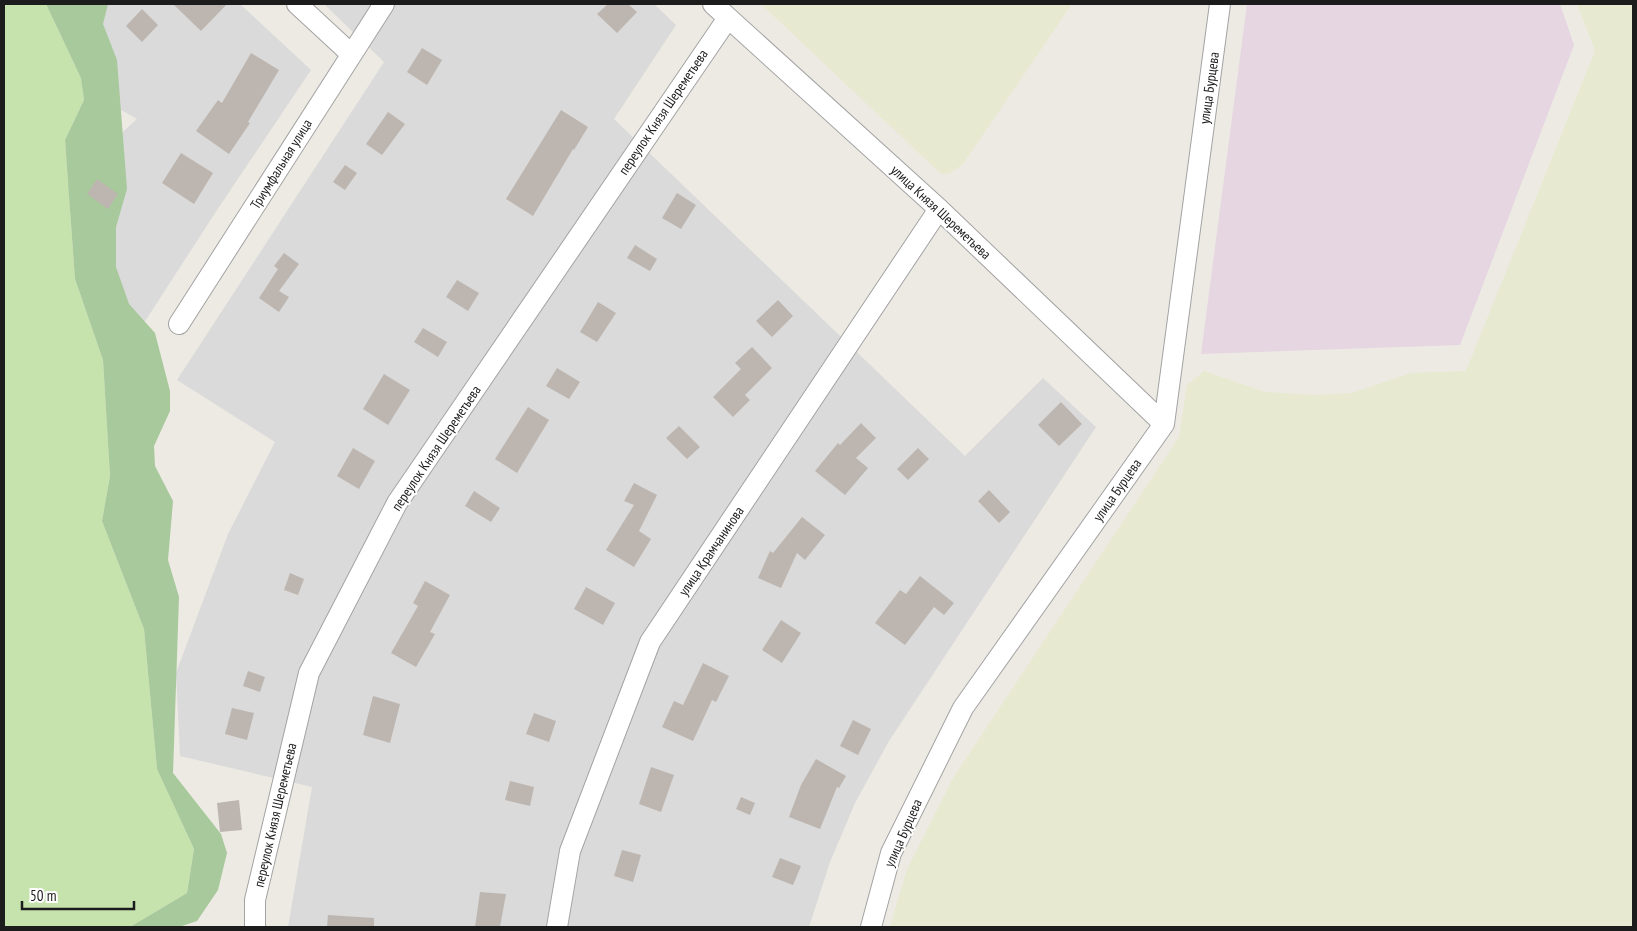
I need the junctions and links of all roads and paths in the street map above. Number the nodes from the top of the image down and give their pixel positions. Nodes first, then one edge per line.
1 (297, 4) edge
2 (384, 4) edge
3 (713, 4) edge
4 (1220, 4) edge
5 (728, 18) junction
6 (351, 54) junction
7 (939, 209) junction
8 (179, 324) dead end
9 (1164, 424) junction
10 (255, 927) edge
11 (557, 927) edge
12 (870, 927) edge

1 - 6 street
2 - 6 street, Триумфальная улица
3 - 5 street, улица Князя Шереметьева
4 - 9 street, улица Бурцева
5 - 7 street, улица Князя Шереметьева
5 - 10 street, переулок Князя Шереметьева
6 - 8 street, Триумфальная улица
7 - 9 street, улица Князя Шереметьева
7 - 11 street, улица Крамчанинова
9 - 12 street, улица Бурцева

